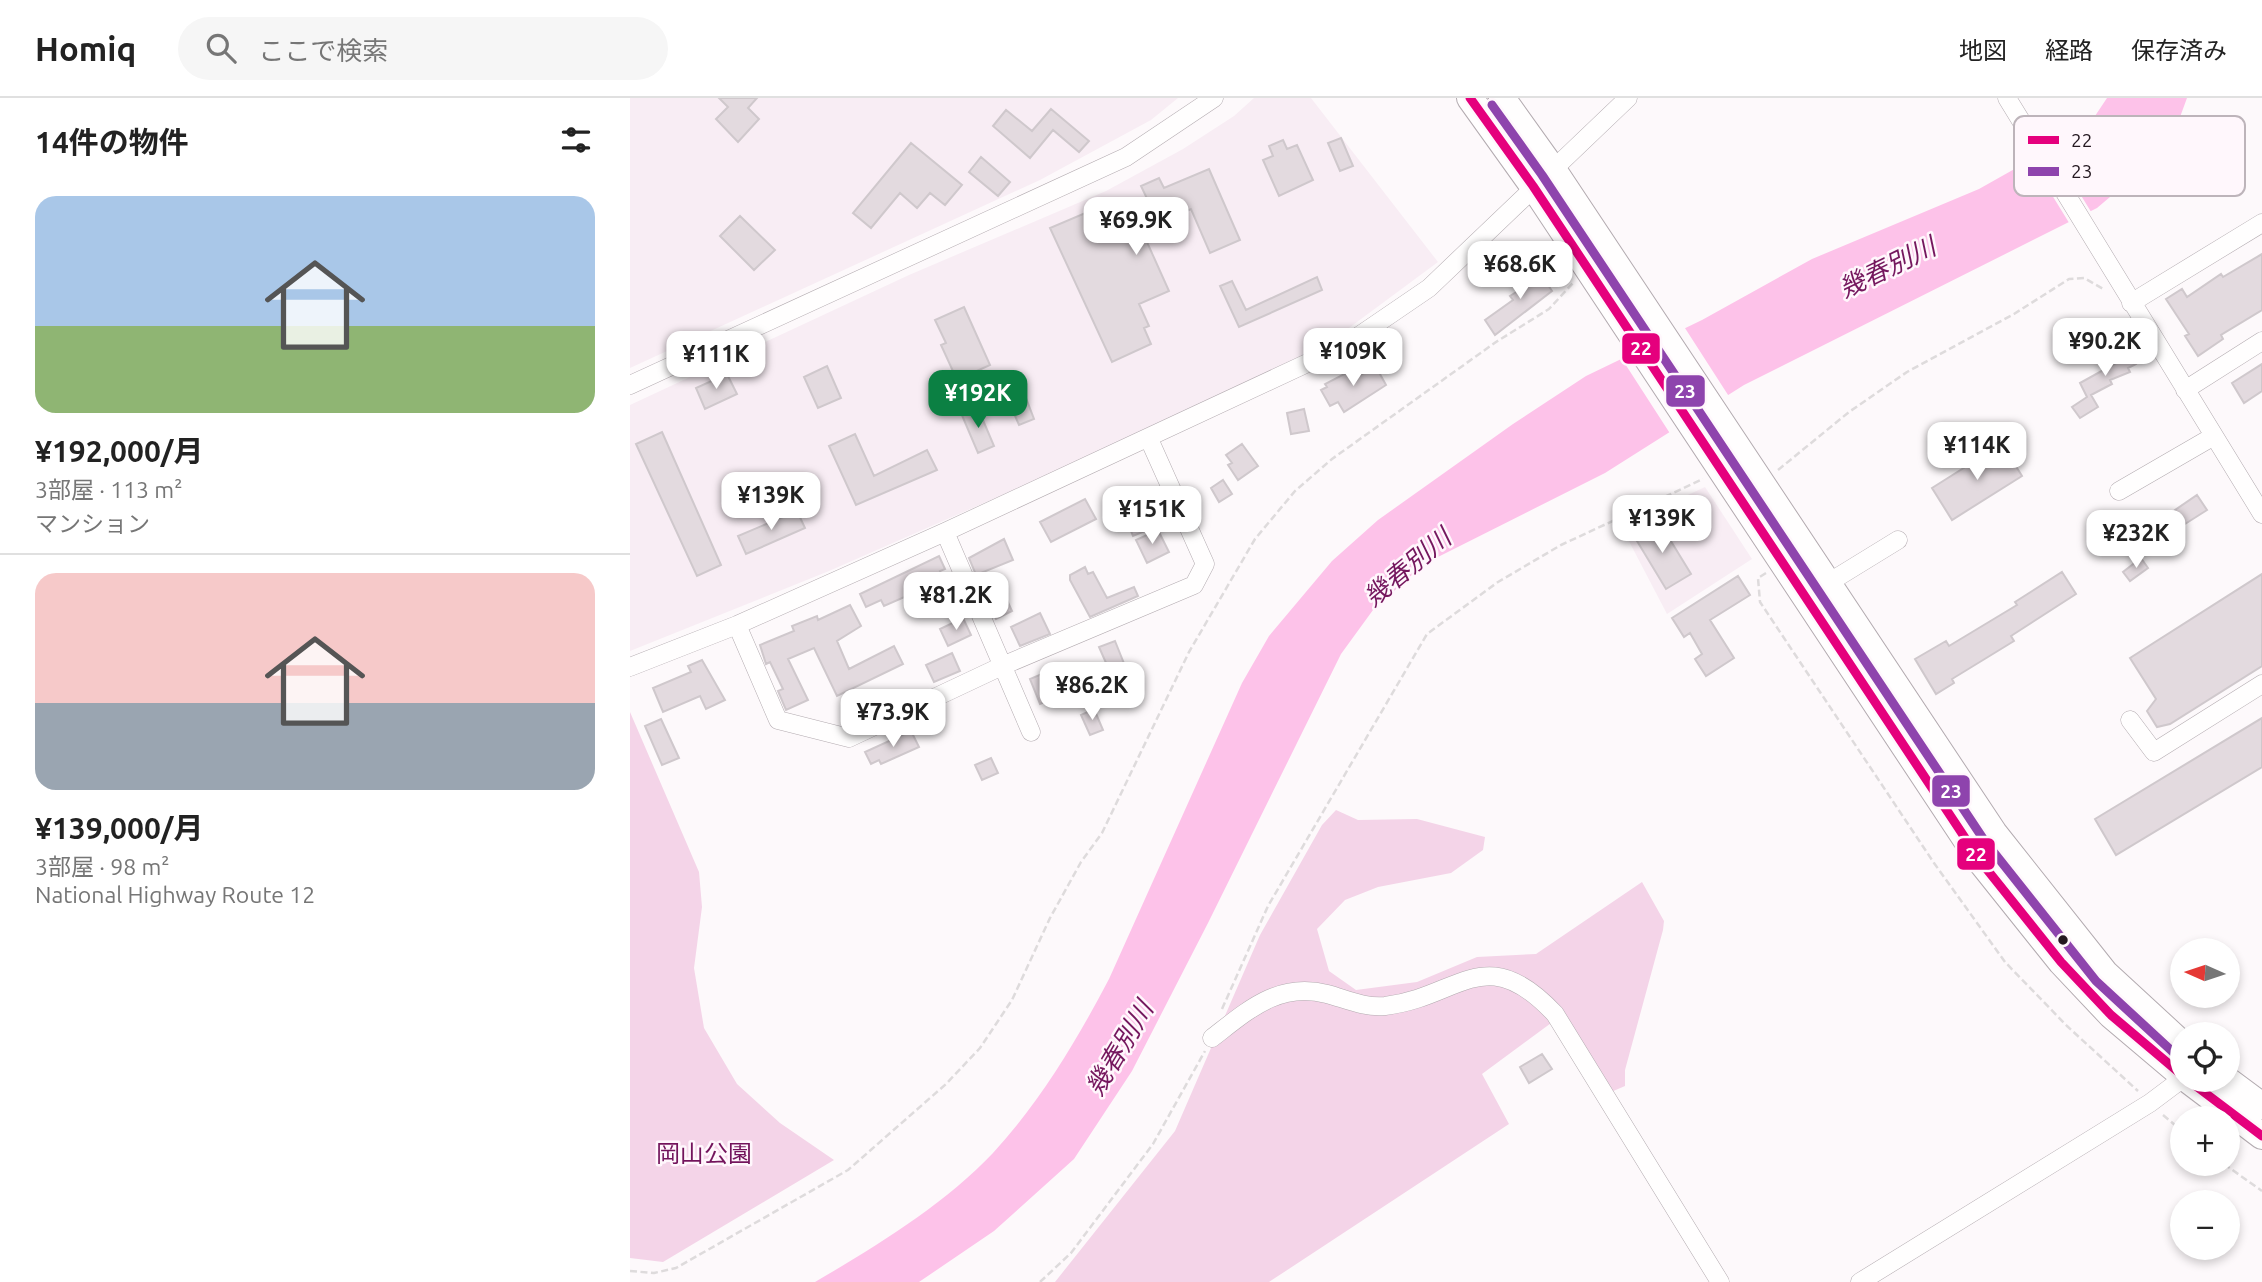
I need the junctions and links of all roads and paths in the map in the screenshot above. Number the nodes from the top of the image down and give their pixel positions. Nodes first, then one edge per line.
1 (1214, 98) edge
2 (1470, 98) edge
3 (1502, 98) edge
4 (1628, 98) edge
5 (2007, 98) edge
6 (2018, 116) edge
7 (1543, 177) junction
8 (2066, 196) edge
9 (2262, 223) edge
10 (1589, 269) junction
11 (1619, 291) junction
12 (2131, 303) junction
13 (2262, 341) edge
14 (630, 385) edge
15 (2185, 390) junction
16 (2214, 436) junction
17 (1149, 439) junction
18 (1714, 459) junction
19 (1761, 483) junction
20 (2119, 491) dead end
21 (2262, 514) edge
22 (945, 532) junction
23 (1898, 540) dead end
24 (1782, 561) junction
25 (1828, 583) junction
26 (737, 625) junction
27 (1002, 666) junction
28 (630, 667) edge
29 (2262, 684) edge
30 (2130, 720) dead end
31 (1031, 732) dead end
32 (2170, 1033) edge
33 (1212, 1038) junction
34 (2170, 1067) edge
35 (2170, 1086) edge
36 (2240, 1090) edge
37 (2204, 1092) edge
38 (2150, 1102) junction
39 (2262, 1107) edge
40 (2170, 1120) edge
41 (2262, 1136) edge
42 (2240, 1175) edge
43 (2262, 1191) edge
44 (630, 1271) edge
45 (1040, 1282) edge
46 (1720, 1282) edge
47 (1860, 1282) edge

1 - 14 street
2 - 7 highway
3 - 7 highway
4 - 7 street
5 - 6 street
7 - 10 highway
7 - 11 highway
7 - 17 street
8 - 12 street
9 - 12 street
10 - 11 highway
10 - 44 path
11 - 18 highway
11 - 19 highway
12 - 15 street
12 - 19 path
13 - 15 street
15 - 16 street
16 - 20 street
16 - 21 street
17 - 22 street
17 - 27 street
18 - 24 highway
18 - 33 path
19 - 25 highway
22 - 26 street
22 - 27 street
23 - 25 street
24 - 34 highway
24 - 38 path
25 - 32 highway
26 - 27 street
26 - 28 street
27 - 31 street
29 - 30 street
33 - 45 path
33 - 46 street
35 - 38 street
36 - 39 highway
37 - 41 highway
38 - 40 path
38 - 47 street
42 - 43 path

